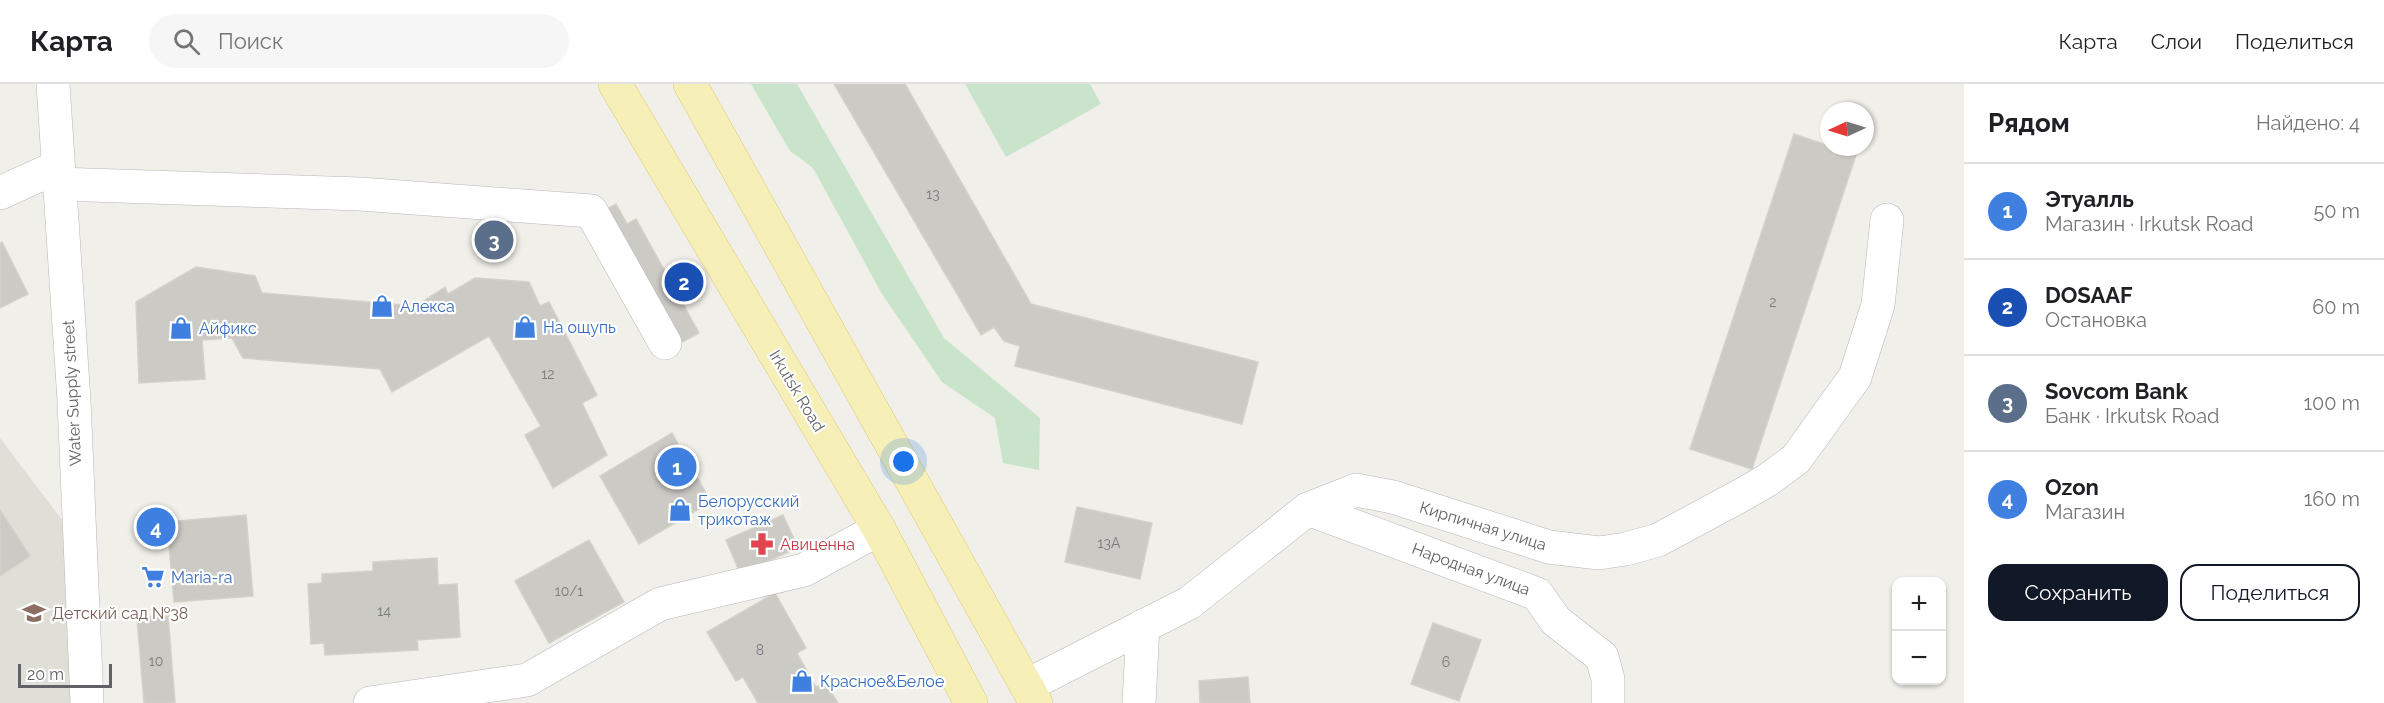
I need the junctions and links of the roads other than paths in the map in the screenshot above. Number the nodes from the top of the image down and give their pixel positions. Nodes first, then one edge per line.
1 (52, 84) edge
2 (615, 84) edge
3 (688, 85) edge
4 (57, 175) junction
5 (0, 193) edge
6 (1887, 220) dead end
7 (665, 343) dead end
8 (1308, 510) junction
9 (879, 529) junction
10 (1143, 626) junction
11 (1032, 694) edge
12 (87, 703) edge
13 (370, 703) edge
14 (971, 703) edge
15 (1139, 703) edge
16 (1608, 703) edge

1 - 4 street, Water Supply street
2 - 9 main road, Irkutsk Road
3 - 11 main road
4 - 5 street
4 - 7 street
4 - 12 street, Water Supply street
6 - 8 street, Кирпичная улица
8 - 10 street, Кирпичная улица
8 - 16 street, Народная улица
9 - 13 street
9 - 14 main road, Irkutsk Road
10 - 11 street, Кирпичная улица
10 - 15 street

